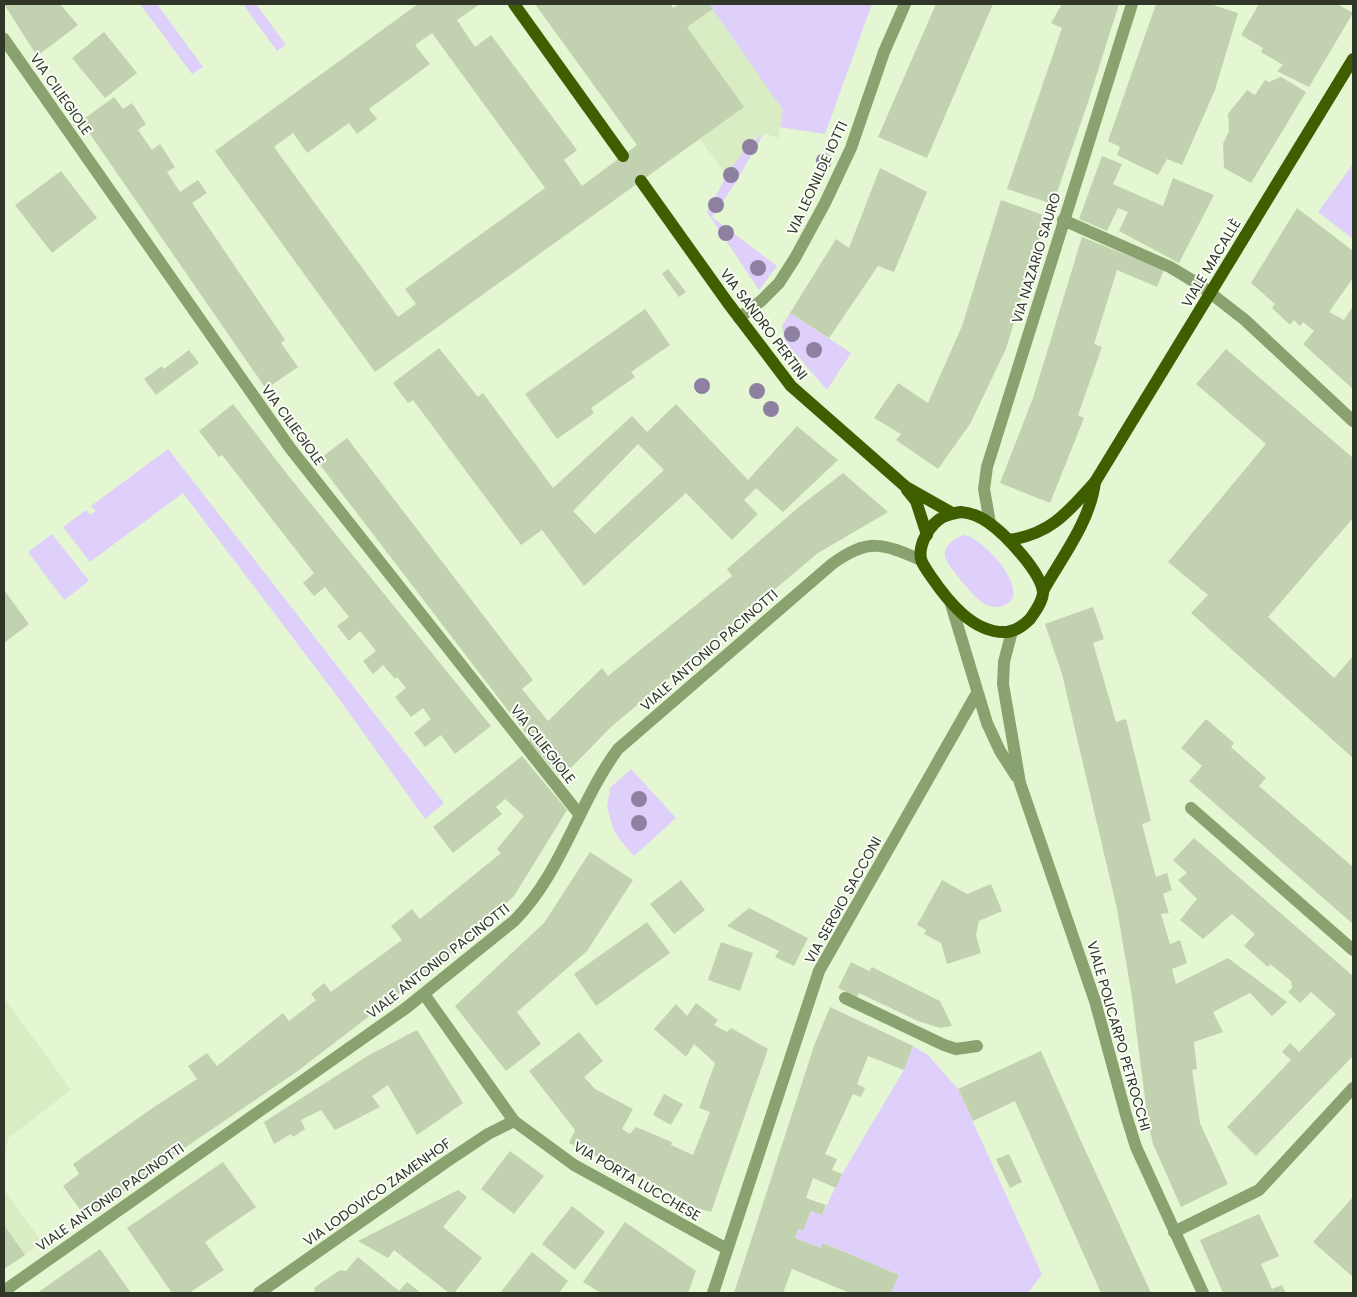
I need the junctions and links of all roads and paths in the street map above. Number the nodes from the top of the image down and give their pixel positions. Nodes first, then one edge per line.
1 (514, 4) edge
2 (905, 4) edge
3 (1132, 4) edge
4 (4, 39) edge
5 (1353, 60) edge
6 (623, 156) tunnel mouth
7 (641, 181) tunnel mouth
8 (1063, 220) junction
9 (739, 318) junction
10 (1353, 421) edge
11 (1094, 482) junction
12 (906, 487) junction
13 (952, 513) junction
14 (990, 523) junction
15 (927, 535) junction
16 (1009, 540) junction
17 (921, 560) junction
18 (1042, 592) junction
19 (951, 604) junction
20 (1012, 631) junction
21 (977, 694) junction
22 (1020, 783) junction
23 (1191, 808) dead end
24 (579, 814) junction
25 (1353, 950) edge
26 (424, 994) junction
27 (845, 998) dead end
28 (977, 1046) dead end
29 (1353, 1088) edge
30 (514, 1121) junction
31 (1174, 1232) junction
32 (727, 1249) junction
33 (4, 1291) edge
34 (259, 1293) edge
35 (713, 1293) edge
36 (1203, 1293) edge

1 - 6 main road
2 - 9 street, VIA LEONILDE IOTTI
3 - 8 street, VIA NAZARIO SAURO
4 - 24 street, VIA CILIEGIOLE
5 - 11 main road, VIALE MACALLÈ
7 - 9 main road, VIA SANDRO PERTINI
8 - 10 street
8 - 14 street, VIA NAZARIO SAURO
9 - 12 main road, VIA SANDRO PERTINI
11 - 16 main road, VIALE MACALLÈ
11 - 18 main road, VIALE MACALLÈ
12 - 13 main road, VIA SANDRO PERTINI
12 - 15 main road, VIA SANDRO PERTINI
13 - 14 main road
13 - 15 main road
14 - 16 main road
15 - 17 main road
16 - 18 main road
17 - 19 main road
17 - 24 street, VIALE ANTONIO PACINOTTI
18 - 20 main road
19 - 20 main road
19 - 21 street, VIALE POLICARPO PETROCCHI
20 - 22 street, VIALE POLICARPO PETROCCHI
21 - 22 street, VIALE POLICARPO PETROCCHI
21 - 32 street, VIA SERGIO SACCONI
22 - 31 street, VIALE POLICARPO PETROCCHI
23 - 25 street
24 - 26 street, VIALE ANTONIO PACINOTTI
26 - 30 street, VIA PORTA LUCCHESE
26 - 33 street, VIALE ANTONIO PACINOTTI
27 - 28 street
29 - 31 street
30 - 32 street, VIA PORTA LUCCHESE
30 - 34 street, VIA LODOVICO ZAMENHOF
31 - 36 street, VIALE POLICARPO PETROCCHI
32 - 35 street, VIA SERGIO SACCONI

